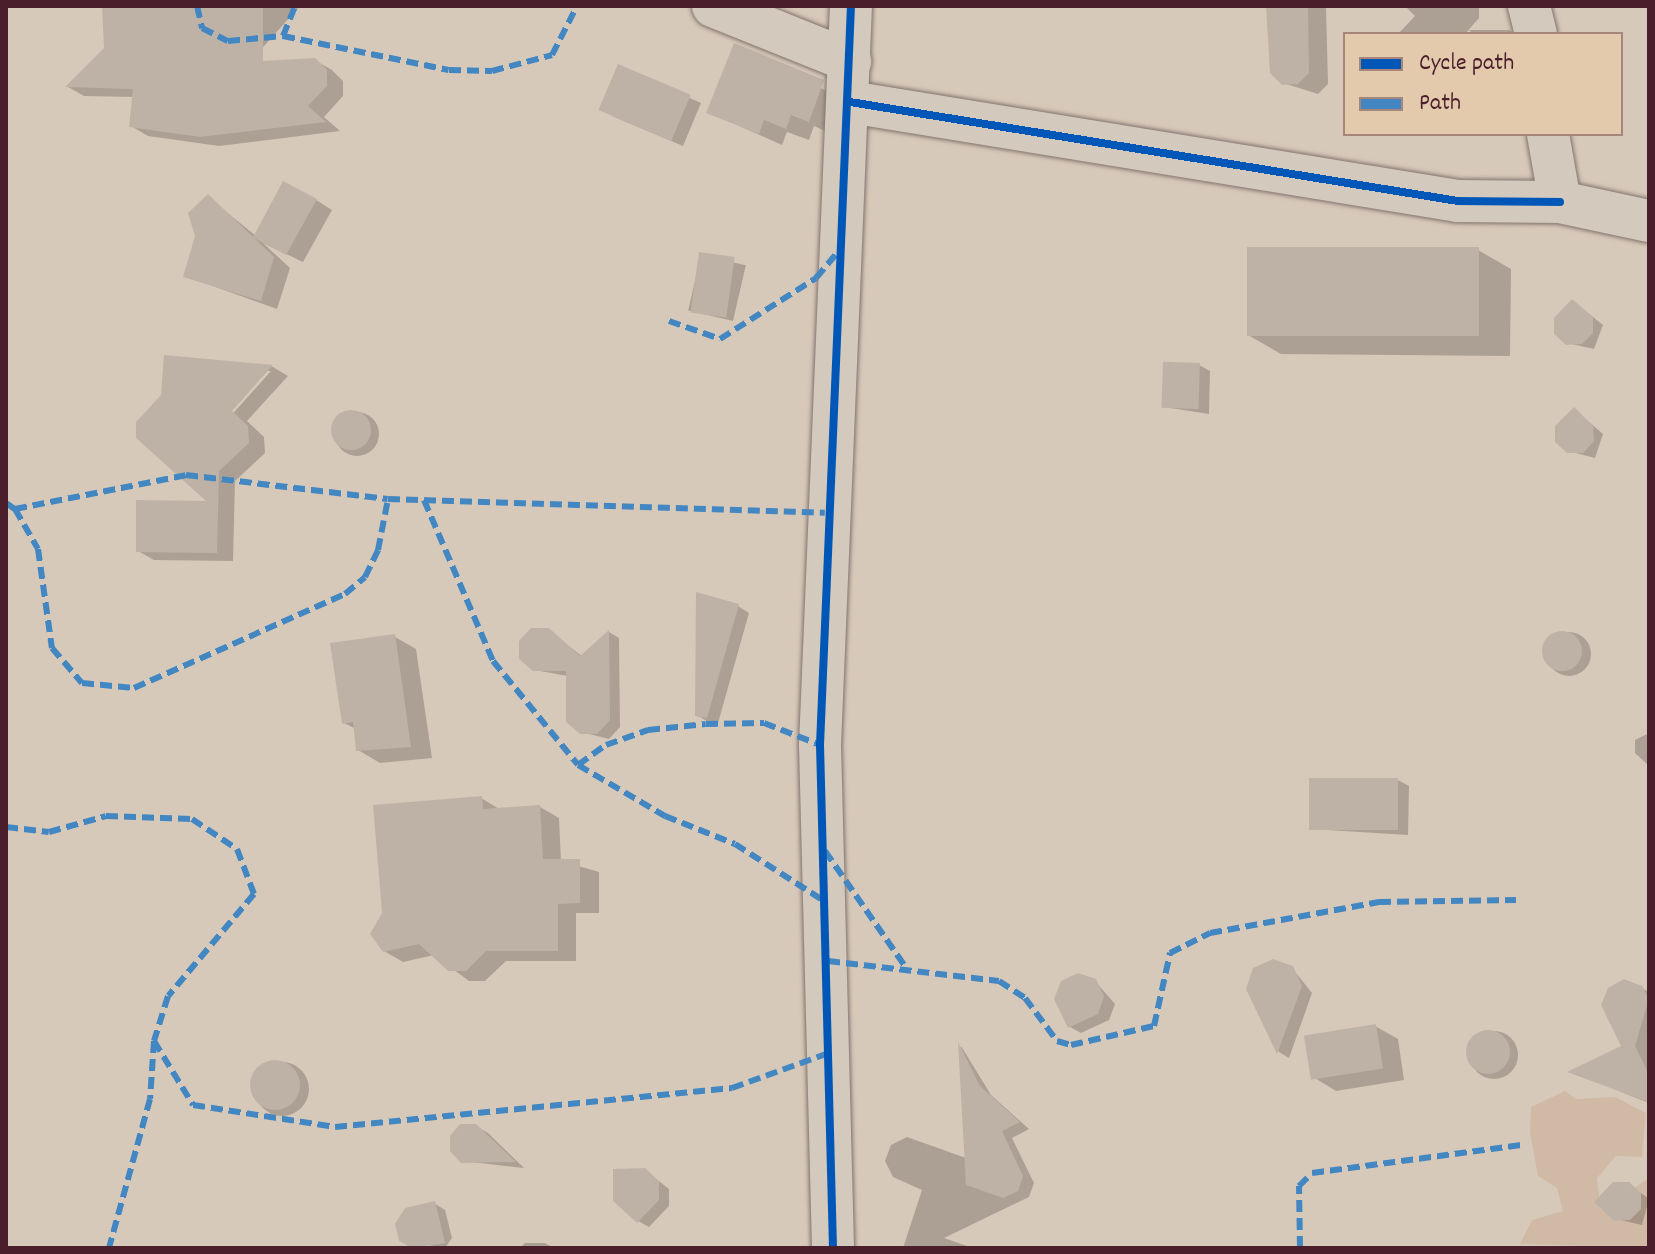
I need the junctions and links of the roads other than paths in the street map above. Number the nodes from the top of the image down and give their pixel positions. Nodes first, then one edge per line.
1 (713, 6) edge
2 (851, 6) edge
3 (1529, 6) edge
4 (1536, 32) edge
5 (850, 61) junction
6 (850, 102) junction
7 (1548, 136) edge
8 (1560, 202) junction
9 (1649, 221) edge
10 (833, 1248) edge

1 - 5 street
2 - 5 street
3 - 4 street
5 - 6 street
6 - 8 street
6 - 10 street
7 - 8 street
8 - 9 street

